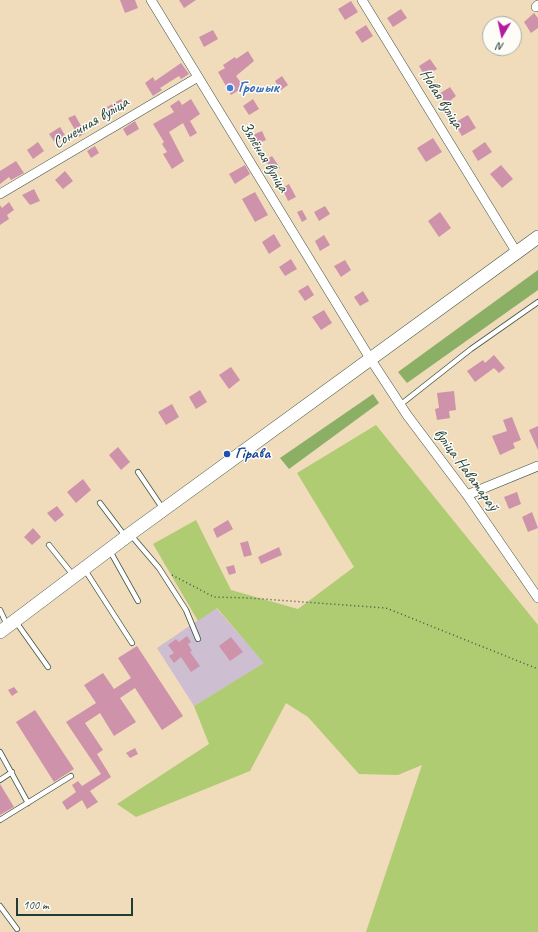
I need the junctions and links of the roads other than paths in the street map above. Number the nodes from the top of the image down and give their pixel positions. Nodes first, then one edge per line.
1 (151, 0) edge
2 (362, 0) edge
3 (198, 77) junction
4 (0, 194) edge
5 (538, 237) edge
6 (517, 253) junction
7 (538, 302) edge
8 (370, 360) junction
9 (400, 405) junction
10 (538, 466) edge
11 (138, 472) dead end
12 (467, 495) junction
13 (100, 503) dead end
14 (164, 510) junction
15 (128, 536) junction
16 (49, 545) dead end
17 (109, 550) junction
18 (79, 573) junction
19 (538, 598) edge
20 (138, 601) dead end
21 (0, 610) edge
22 (7, 626) edge
23 (198, 639) dead end
24 (132, 644) dead end
25 (48, 668) dead end
26 (0, 752) edge
27 (12, 772) junction
28 (71, 776) dead end
29 (0, 780) edge
30 (28, 803) junction
31 (0, 820) edge
32 (0, 906) edge
33 (17, 929) dead end

1 - 3 street, Зялёная вуліца
2 - 6 street, Новая вуліца
3 - 4 street, Сонечная вуліца
3 - 8 street, Зялёная вуліца
5 - 6 main road
6 - 8 main road
7 - 9 lane
8 - 9 street, вуліца Наватараў
8 - 14 main road
9 - 12 street, вуліца Наватараў
10 - 12 street
11 - 14 lane
12 - 19 street, вуліца Наватараў
13 - 15 lane
14 - 15 main road
15 - 17 main road
15 - 23 lane
16 - 18 lane
17 - 18 main road
17 - 20 lane
18 - 22 main road
18 - 24 lane
21 - 22 lane
22 - 25 lane
26 - 27 lane
27 - 29 lane
27 - 30 lane
28 - 30 lane
30 - 31 lane
32 - 33 lane

